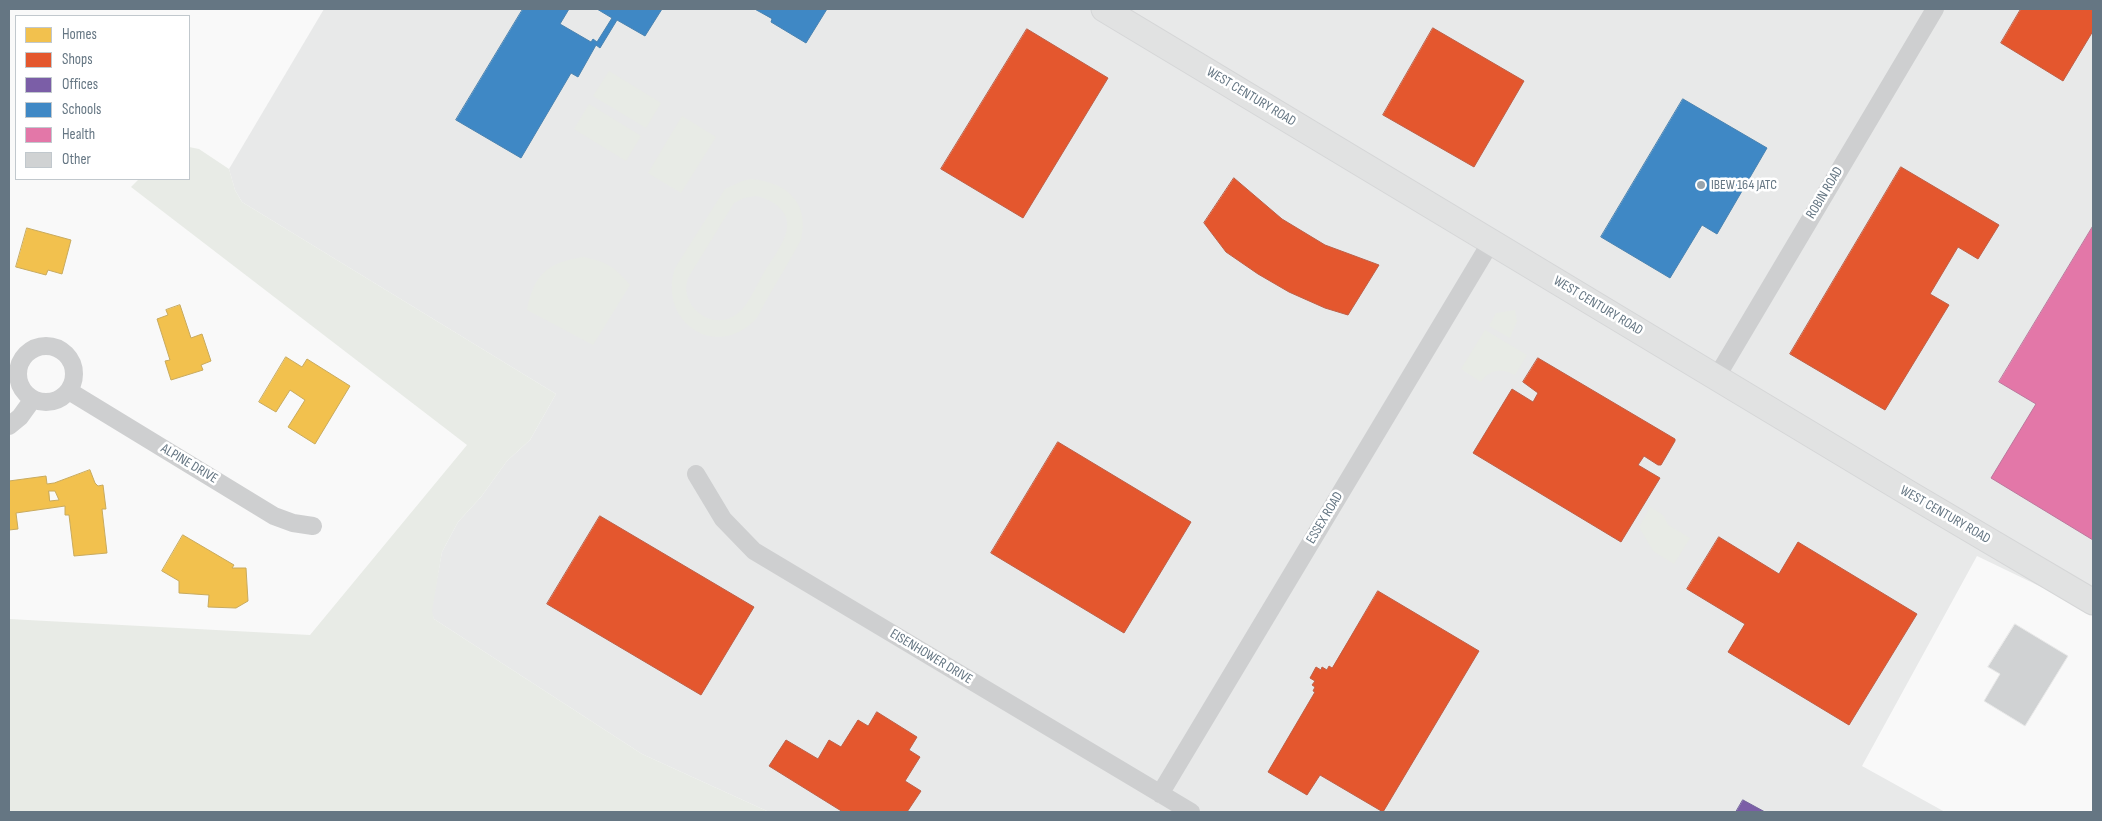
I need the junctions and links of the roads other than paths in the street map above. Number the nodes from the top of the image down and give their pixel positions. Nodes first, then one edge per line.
1 (1104, 9) edge
2 (1935, 9) edge
3 (1491, 242) junction
4 (15, 356) edge
5 (1716, 378) junction
6 (68, 391) junction
7 (32, 399) junction
8 (9, 426) edge
9 (696, 474) dead end
10 (313, 526) dead end
11 (2093, 602) edge
12 (1160, 794) junction
13 (1191, 812) edge

1 - 3 main road, WEST CENTURY ROAD
2 - 5 street, ROBIN ROAD
3 - 5 main road, WEST CENTURY ROAD
3 - 12 street, ESSEX ROAD
4 - 6 street
4 - 7 street
5 - 11 main road, WEST CENTURY ROAD
6 - 7 street
6 - 10 street, ALPINE DRIVE
7 - 8 street
9 - 12 street, EISENHOWER DRIVE
12 - 13 street, EISENHOWER DRIVE

